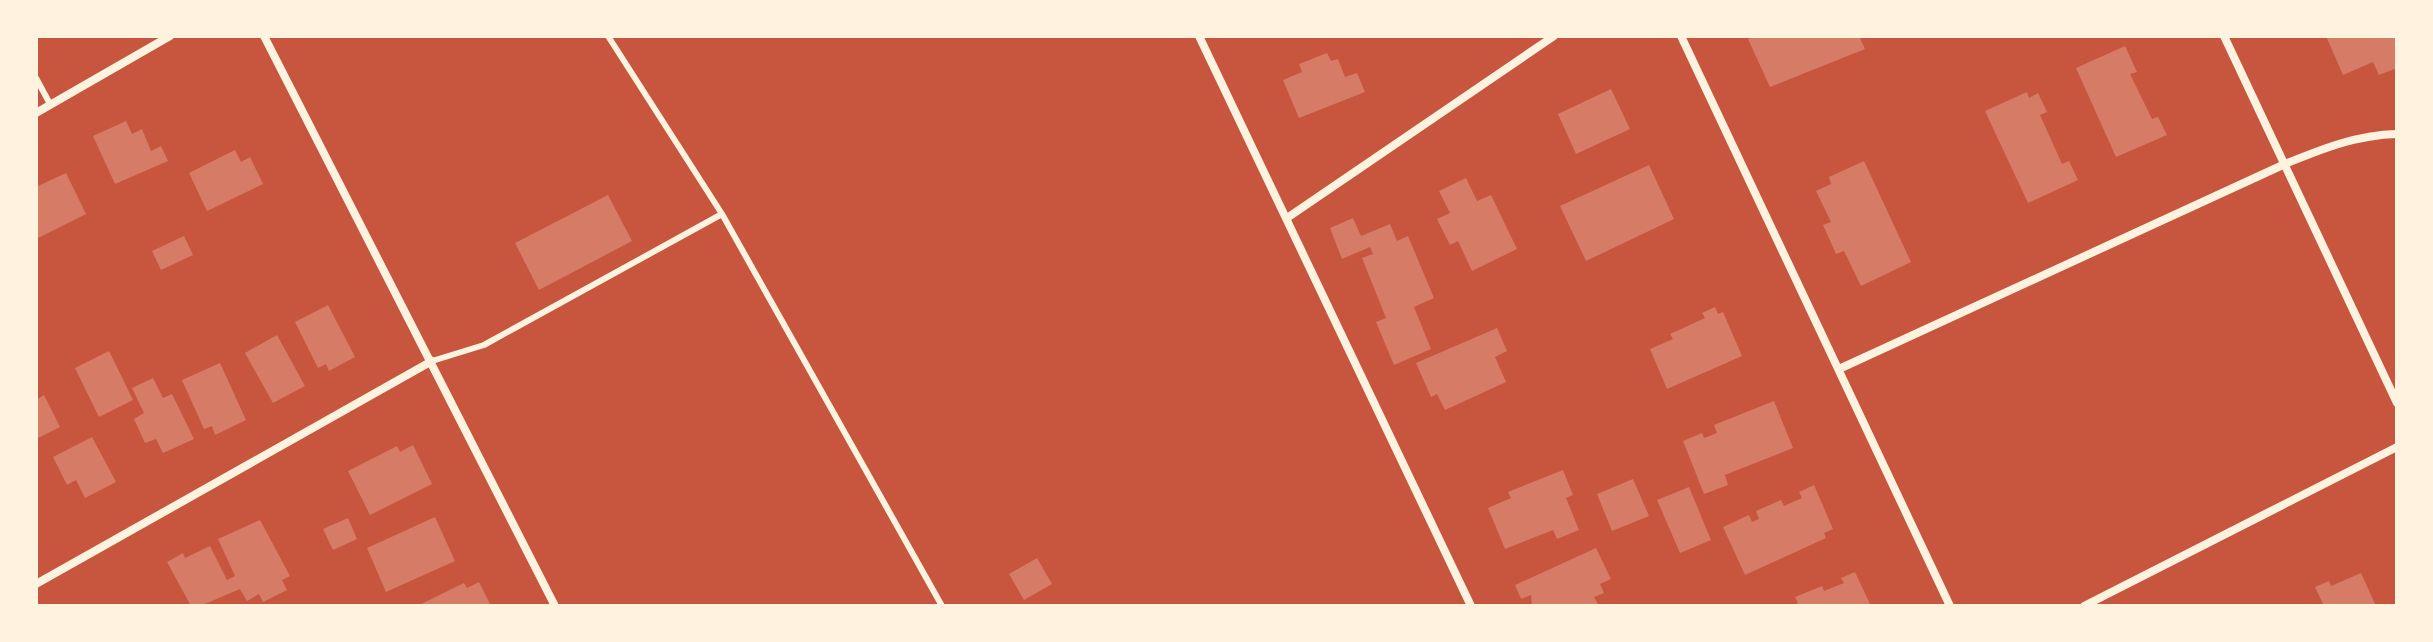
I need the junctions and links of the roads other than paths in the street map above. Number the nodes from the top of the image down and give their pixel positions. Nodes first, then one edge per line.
1 (170, 36) edge
2 (264, 36) edge
3 (608, 36) edge
4 (1199, 36) edge
5 (1554, 36) edge
6 (1681, 36) edge
7 (2224, 36) edge
8 (36, 78) edge
9 (50, 104) junction
10 (36, 113) edge
11 (2397, 134) edge
12 (2285, 164) junction
13 (722, 214) junction
14 (1287, 218) junction
15 (432, 361) junction
16 (1839, 369) junction
17 (2397, 403) edge
18 (2397, 447) edge
19 (36, 584) edge
20 (555, 606) edge
21 (942, 606) edge
22 (1471, 606) edge
23 (1950, 606) edge
24 (2084, 606) edge

1 - 9 street
2 - 15 street
3 - 13 lane
4 - 14 street
5 - 14 street
6 - 16 street
7 - 12 street
8 - 9 lane
9 - 10 street
11 - 12 street
12 - 16 street
12 - 17 street
13 - 15 lane
13 - 21 lane
14 - 22 street
15 - 19 street
15 - 20 street
16 - 23 street
18 - 24 street

